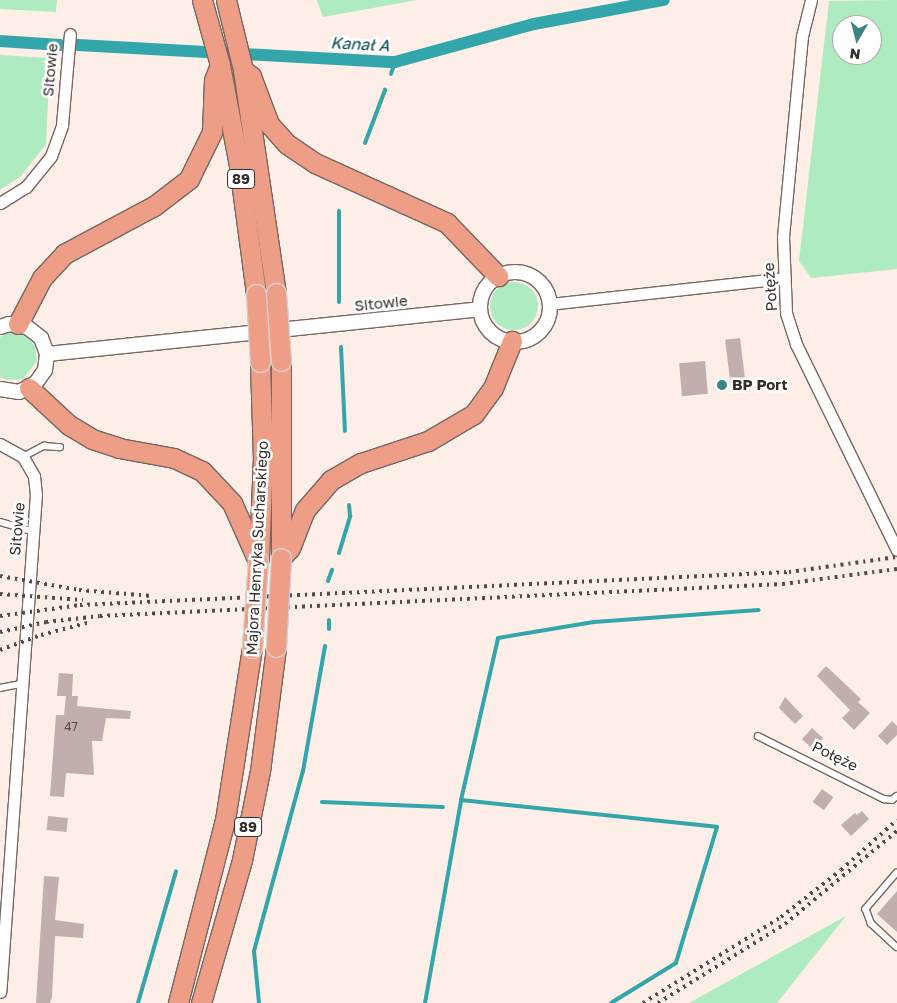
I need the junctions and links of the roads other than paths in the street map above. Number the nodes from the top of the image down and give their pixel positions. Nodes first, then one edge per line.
1 (202, 0) edge
2 (226, 0) edge
3 (811, 0) edge
4 (70, 34) dead end
5 (220, 65) junction
6 (243, 70) junction
7 (0, 204) edge
8 (498, 276) junction
9 (783, 278) junction
10 (549, 304) junction
11 (480, 309) junction
12 (9, 326) edge
13 (512, 342) junction
14 (47, 354) junction
15 (29, 388) junction
16 (0, 389) edge
17 (0, 444) edge
18 (60, 447) dead end
19 (23, 457) junction
20 (0, 522) edge
21 (32, 531) junction
22 (897, 550) edge
23 (281, 558) junction
24 (258, 561) junction
25 (21, 684) junction
26 (0, 688) edge
27 (758, 736) dead end
28 (897, 796) edge
29 (5, 854) edge
30 (897, 873) edge
31 (897, 947) edge
32 (0, 992) edge
33 (178, 1003) edge
34 (201, 1003) edge

1 - 5 highway, Majora Henryka Sucharskiego / 89
2 - 6 highway, Majora Henryka Sucharskiego / 89
3 - 9 street, Połęże
4 - 7 street, Sitowie
5 - 12 highway
5 - 24 highway, Majora Henryka Sucharskiego / 89, bridge
6 - 8 highway
6 - 23 highway, Majora Henryka Sucharskiego / 89, bridge
8 - 10 street
8 - 11 street
9 - 10 street
9 - 22 street, Połęże
10 - 13 street
11 - 13 street
11 - 14 street, Sitowie
12 - 14 street
13 - 23 highway
14 - 15 street
15 - 16 street
15 - 24 highway
17 - 19 street
18 - 19 lane
19 - 21 street, Sitowie
20 - 21 lane
21 - 25 street, Sitowie
23 - 34 highway, Majora Henryka Sucharskiego / 89, bridge
24 - 33 highway, Majora Henryka Sucharskiego / 89, bridge
25 - 26 lane
25 - 29 street, Sitowie
27 - 28 lane, Połęże
29 - 32 street, Sitowie
30 - 31 lane

